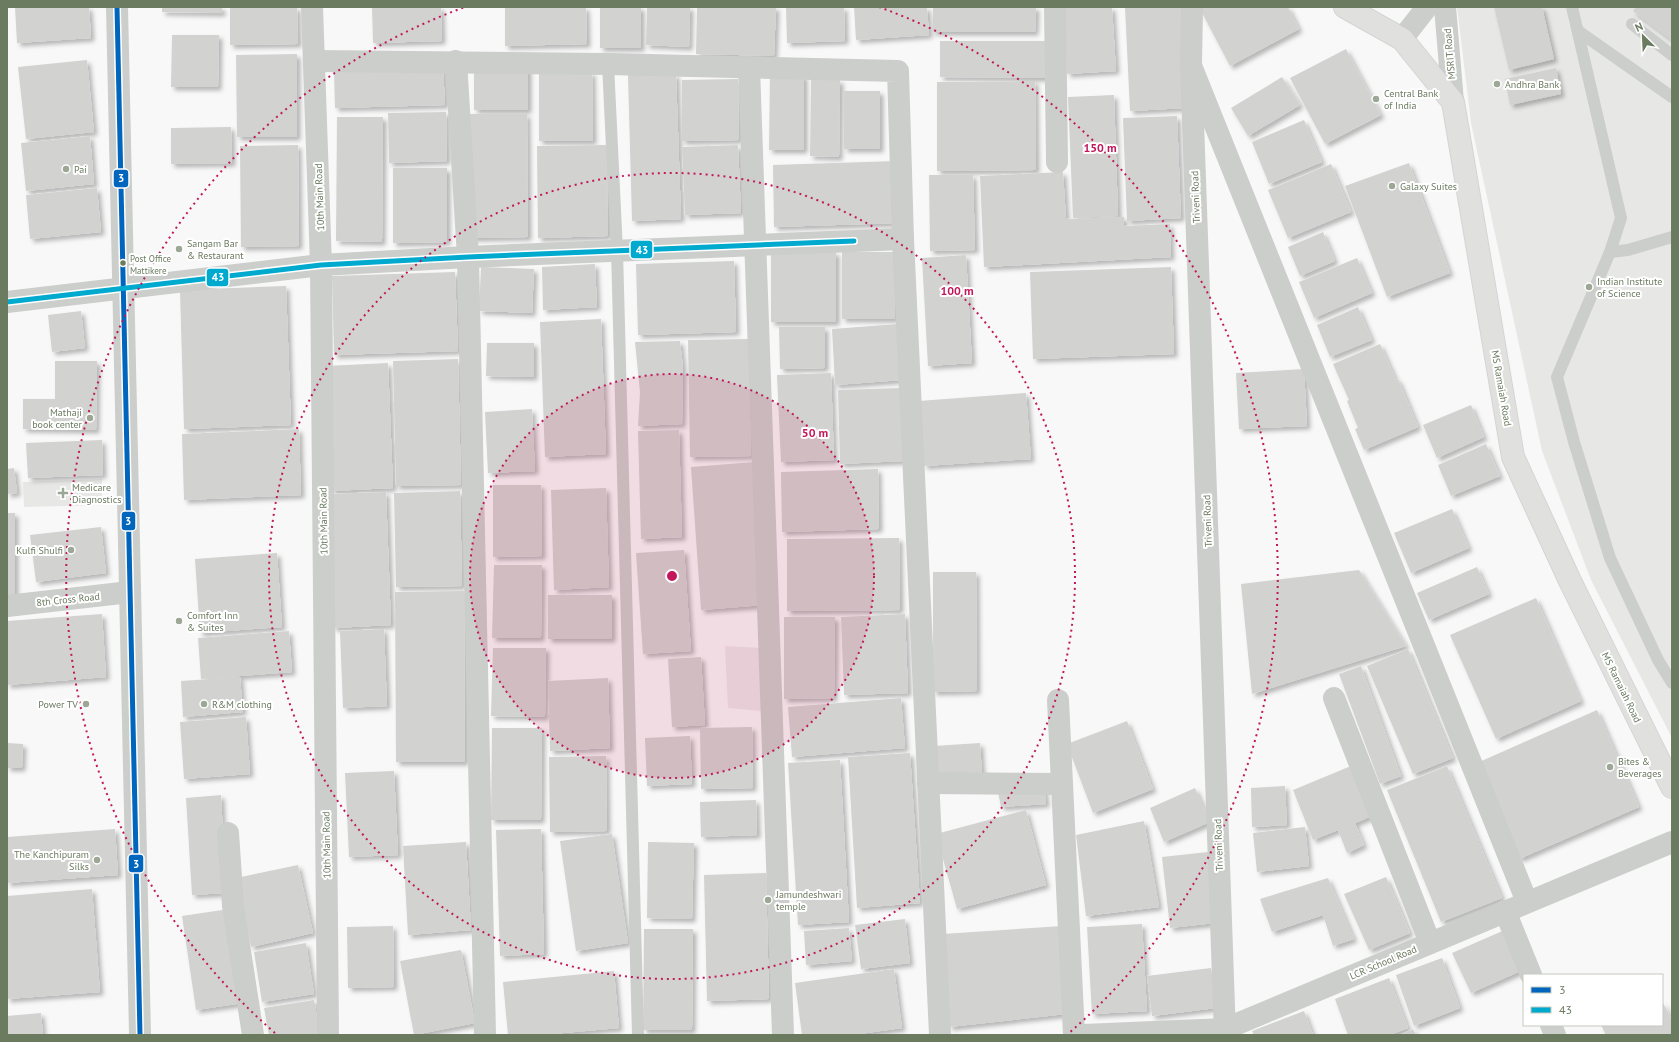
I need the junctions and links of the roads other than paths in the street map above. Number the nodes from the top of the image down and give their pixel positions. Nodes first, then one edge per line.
1 (117, 7) edge
2 (312, 7) edge
3 (1055, 7) edge
4 (1192, 7) edge
5 (1345, 7) edge
6 (1427, 7) edge
7 (1445, 7) edge
8 (1572, 7) edge
9 (1632, 24) dead end
10 (1578, 31) junction
11 (1402, 39) junction
12 (1672, 55) edge
13 (314, 61) junction
14 (456, 61) junction
15 (608, 64) junction
16 (1191, 65) junction
17 (749, 67) junction
18 (1672, 97) edge
19 (1453, 102) junction
20 (1057, 162) dead end
21 (1672, 237) edge
22 (903, 239) junction
23 (755, 246) junction
24 (617, 251) junction
25 (1610, 252) junction
26 (468, 257) junction
27 (321, 265) junction
28 (123, 288) junction
29 (7, 302) edge
30 (130, 592) junction
31 (7, 606) edge
32 (1672, 683) edge
33 (1334, 698) dead end
34 (1058, 700) dead end
35 (928, 783) junction
36 (1062, 784) junction
37 (1672, 787) edge
38 (228, 833) dead end
39 (1672, 842) edge
40 (1527, 902) junction
41 (1505, 911) junction
42 (1430, 943) junction
43 (1531, 974) edge
44 (1225, 1032) edge
45 (140, 1035) edge
46 (253, 1035) edge
47 (328, 1035) edge
48 (485, 1035) edge
49 (638, 1035) edge
50 (783, 1035) edge
51 (940, 1035) edge
52 (1074, 1035) edge
53 (1083, 1035) edge

1 - 28 street
2 - 13 street, 10th Main Road
3 - 20 street
4 - 16 street, Triveni Road
5 - 11 main road, MS Ramaiah Road
6 - 11 street
7 - 19 street, MSRIT Road
8 - 10 lane
9 - 12 lane
10 - 18 lane
10 - 25 lane
11 - 19 main road, MS Ramaiah Road
13 - 14 street
13 - 27 street, 10th Main Road
14 - 15 street
14 - 26 street
15 - 17 street
15 - 24 lane
16 - 40 street
16 - 44 street, Triveni Road
17 - 22 street
17 - 23 street
19 - 37 main road, MS Ramaiah Road
21 - 25 lane
22 - 23 street
22 - 35 street
23 - 24 street
23 - 50 street
24 - 26 street
24 - 49 lane
25 - 32 lane
26 - 27 street
26 - 48 street
27 - 28 street
27 - 47 street, 10th Main Road
28 - 29 street
28 - 30 street
30 - 31 street, 8th Cross Road
30 - 45 street
33 - 42 street
34 - 36 street
35 - 36 street
35 - 51 street
36 - 52 street
38 - 46 street
39 - 40 street, LCR School Road
40 - 41 street, LCR School Road
41 - 42 street, LCR School Road
41 - 43 street
42 - 44 street, LCR School Road
44 - 53 street, LCR School Road

